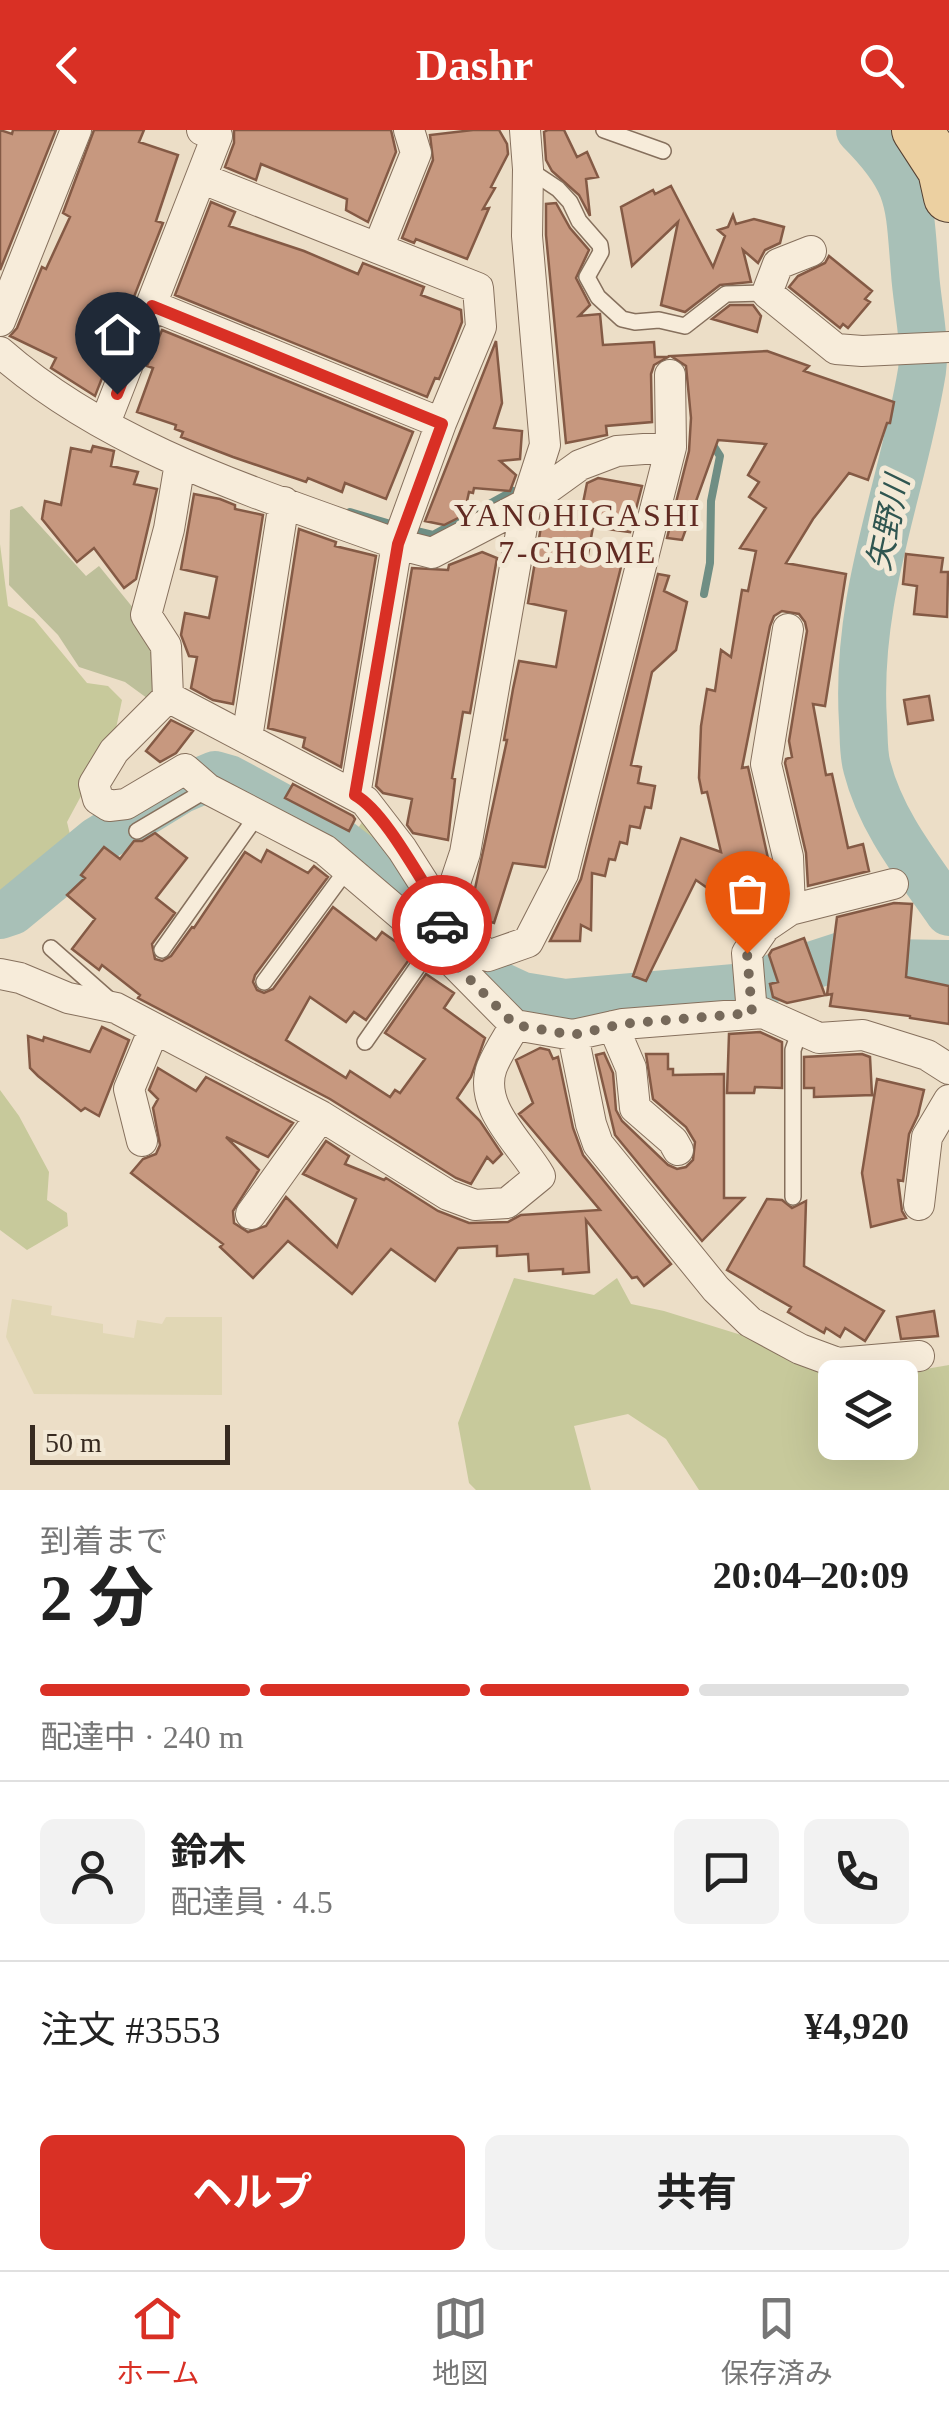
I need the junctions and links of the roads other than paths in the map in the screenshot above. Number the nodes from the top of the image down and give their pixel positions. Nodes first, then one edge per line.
1 (76, 130) edge
2 (409, 130) edge
3 (525, 130) edge
4 (604, 130) edge
5 (917, 130) edge
6 (213, 132) edge
7 (663, 151) dead end
8 (528, 169) junction
9 (202, 179) junction
10 (949, 197) edge
11 (378, 248) junction
12 (811, 250) dead end
13 (767, 294) junction
14 (152, 306) junction
15 (0, 321) edge
16 (949, 347) edge
17 (0, 352) edge
18 (670, 375) dead end
19 (105, 424) junction
20 (442, 424) junction
21 (672, 435) junction
22 (180, 463) junction
23 (284, 502) junction
24 (526, 504) junction
25 (398, 544) junction
26 (788, 629) dead end
27 (168, 697) junction
28 (246, 738) junction
29 (201, 783) junction
30 (355, 795) junction
31 (256, 817) junction
32 (137, 830) dead end
33 (348, 868) junction
34 (893, 884) dead end
35 (790, 910) junction
36 (440, 931) junction
37 (52, 948) dead end
38 (162, 950) dead end
39 (0, 974) edge
40 (264, 982) dead end
41 (116, 1008) junction
42 (752, 1013) junction
43 (515, 1025) junction
44 (613, 1026) junction
45 (154, 1029) junction
46 (800, 1030) junction
47 (573, 1035) junction
48 (365, 1042) dead end
49 (949, 1070) edge
50 (949, 1100) edge
51 (321, 1116) junction
52 (142, 1141) dead end
53 (678, 1150) dead end
54 (793, 1197) dead end
55 (919, 1205) dead end
56 (251, 1214) dead end
57 (919, 1356) dead end

1 - 15 street
2 - 11 street
3 - 8 street
4 - 7 lane
5 - 10 main road
6 - 9 street
8 - 13 lane
8 - 24 street
9 - 11 street
9 - 14 street
11 - 20 street
12 - 13 street
13 - 16 street
14 - 19 street
14 - 20 street
17 - 19 street
18 - 21 street
19 - 22 street
20 - 25 street
21 - 24 street
21 - 36 street
22 - 23 street
22 - 27 street
23 - 25 street
23 - 28 street
24 - 25 street
24 - 36 street
25 - 30 street
26 - 35 street
27 - 28 street
27 - 29 street
28 - 30 street
29 - 31 street
29 - 32 lane
30 - 36 street
31 - 33 street
31 - 38 lane
33 - 36 street
33 - 40 lane
34 - 35 street
35 - 42 street
36 - 43 street
36 - 48 lane
37 - 41 lane
39 - 41 street
41 - 45 street
42 - 44 street
42 - 46 street
43 - 47 street
43 - 51 street
44 - 47 street
44 - 53 street
45 - 51 street
45 - 52 street
46 - 49 street
46 - 54 lane
47 - 57 street
50 - 55 street
51 - 56 street

